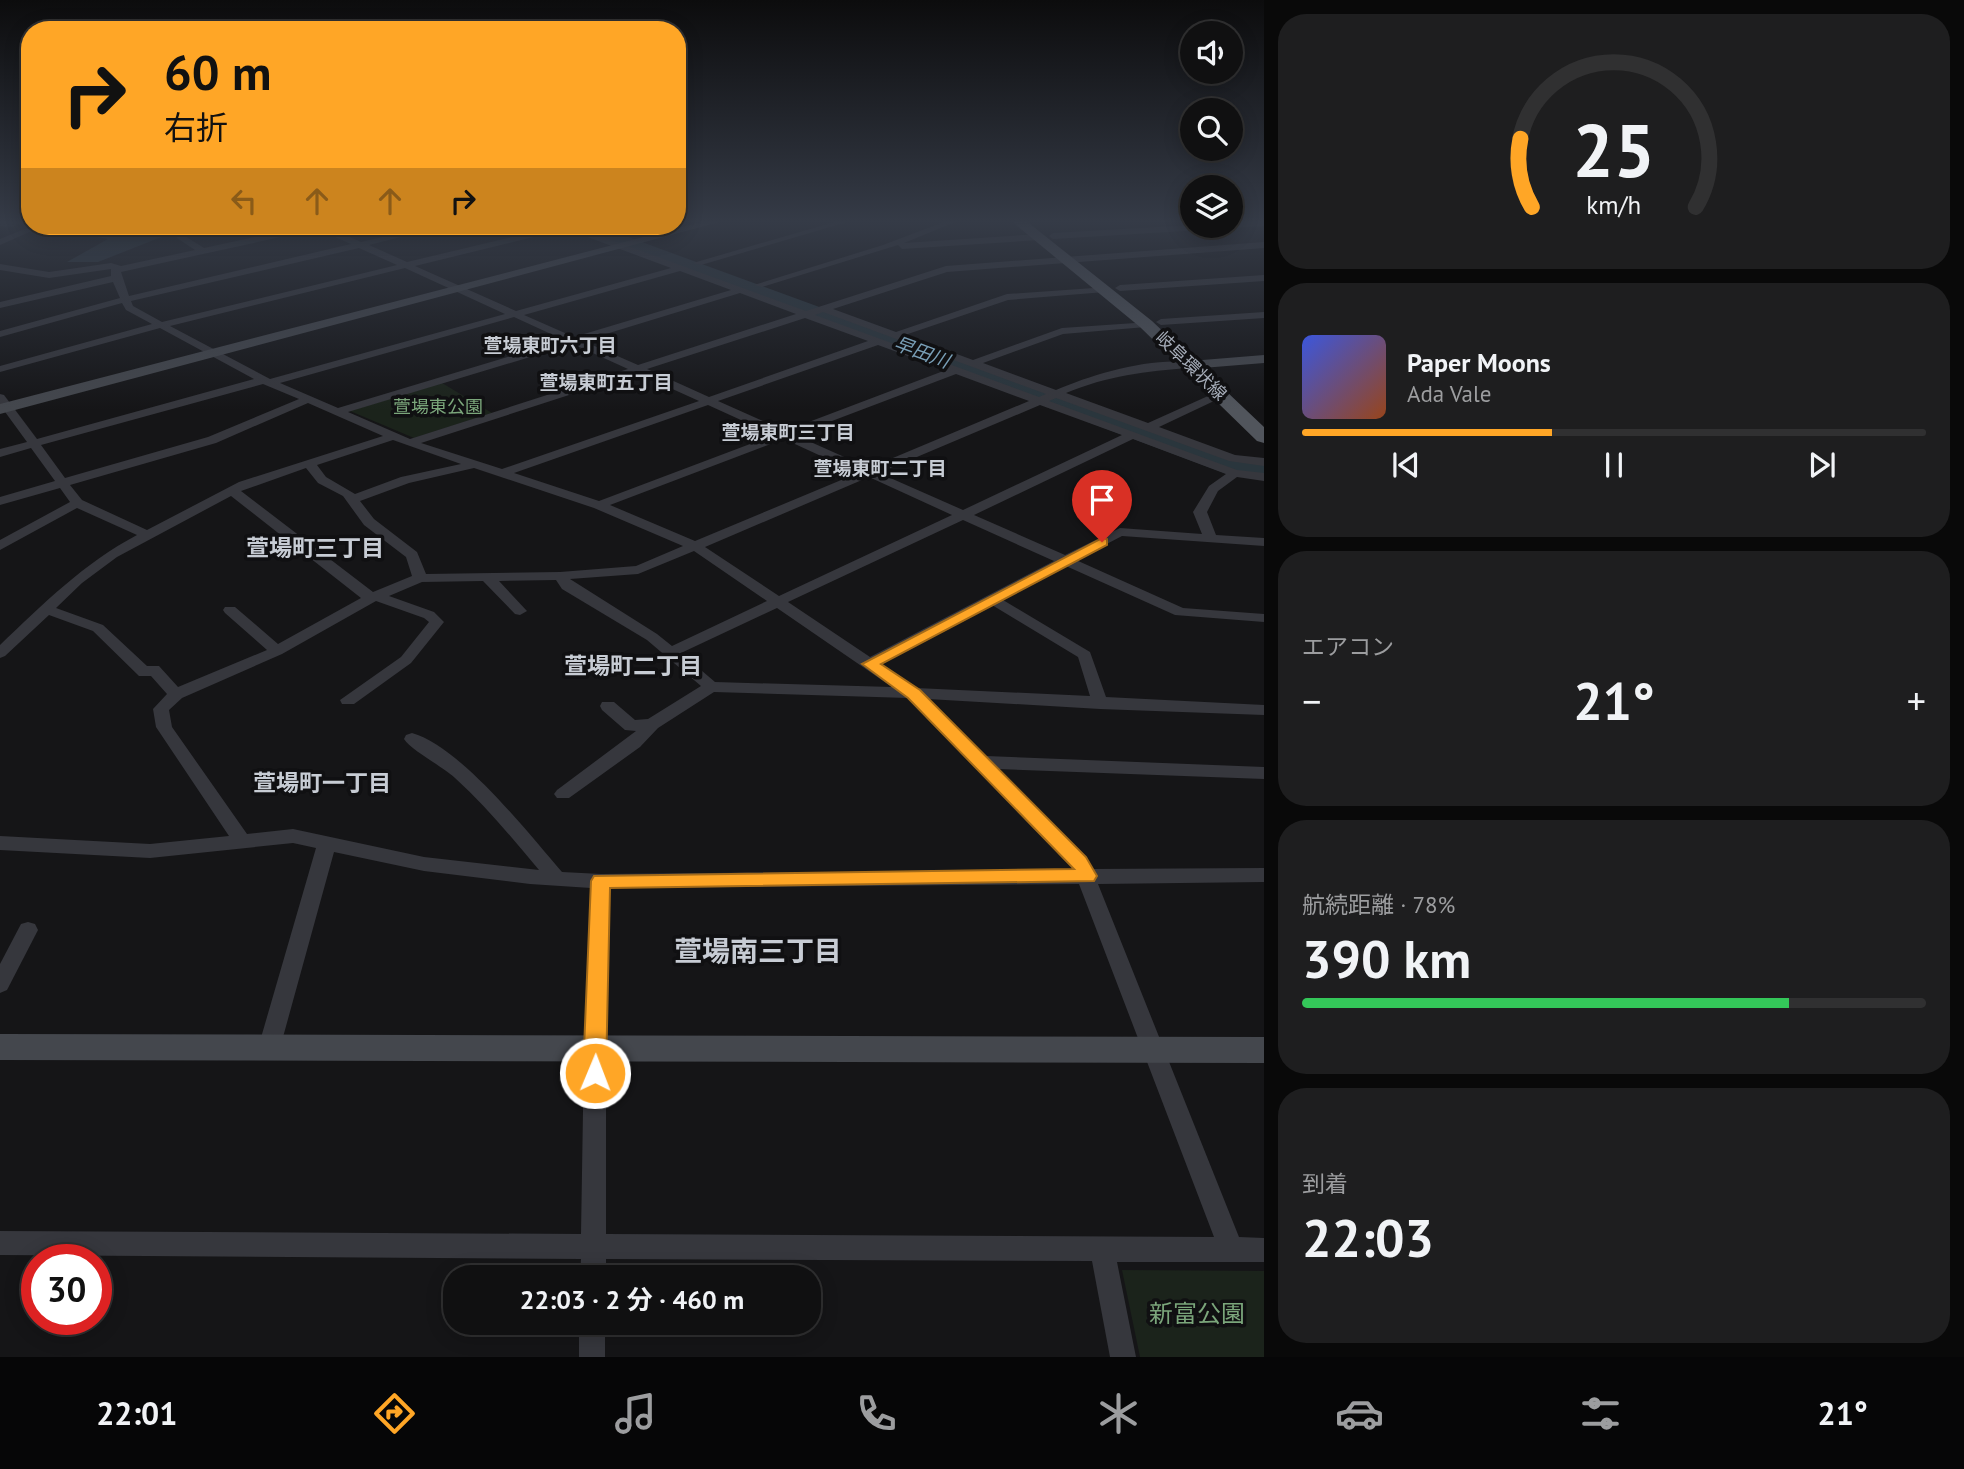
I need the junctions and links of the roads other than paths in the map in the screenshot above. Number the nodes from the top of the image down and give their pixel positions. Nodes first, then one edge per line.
1 (81, 283) edge
2 (119, 283) edge
3 (195, 283) edge
4 (333, 283) edge
5 (448, 283) edge
6 (476, 283) edge
7 (626, 283) edge
8 (723, 283) edge
9 (754, 283) edge
10 (765, 283) edge
11 (902, 283) edge
12 (1107, 283) edge
13 (1184, 283) edge
14 (759, 285) junction
15 (458, 288) junction
16 (1113, 288) junction
17 (741, 290) junction
18 (124, 300) junction
19 (0, 305) edge
20 (823, 309) junction
21 (516, 314) junction
22 (809, 314) junction
23 (1264, 315) edge
24 (1154, 323) junction
25 (161, 325) junction
26 (0, 334) edge
27 (896, 335) junction
28 (574, 340) junction
29 (879, 341) junction
30 (212, 352) junction
31 (1264, 359) edge
32 (974, 363) junction
33 (1198, 365) junction
34 (0, 369) edge
35 (637, 369) junction
36 (956, 369) junction
37 (267, 381) junction
38 (1223, 397) junction
39 (1050, 398) junction
40 (309, 399) junction
41 (709, 401) junction
42 (3, 404) edge
43 (339, 411) junction
44 (1264, 418) edge
45 (1149, 427) junction
46 (784, 435) junction
47 (1133, 435) junction
48 (394, 436) junction
49 (1264, 437) edge
50 (409, 443) junction
51 (32, 444) junction
52 (0, 453) edge
53 (1264, 463) edge
54 (475, 464) junction
55 (310, 465) junction
56 (503, 473) junction
57 (871, 473) junction
58 (1235, 473) junction
59 (1264, 477) edge
60 (62, 483) junction
61 (232, 491) junction
62 (354, 499) junction
63 (0, 501) edge
64 (77, 503) junction
65 (599, 505) junction
66 (962, 514) junction
67 (147, 536) junction
68 (1211, 538) junction
69 (1264, 542) edge
70 (0, 545) edge
71 (695, 546) junction
72 (1067, 561) junction
73 (561, 576) junction
74 (487, 577) junction
75 (419, 578) junction
76 (373, 597) junction
77 (993, 600) junction
78 (778, 602) junction
79 (46, 609) junction
80 (230, 610) dead end
81 (520, 611) dead end
82 (1264, 618) edge
83 (277, 651) junction
84 (671, 652) junction
85 (0, 653) edge
86 (869, 664) junction
87 (711, 687) junction
88 (176, 694) junction
89 (914, 694) junction
90 (348, 700) dead end
91 (1100, 704) junction
92 (608, 706) dead end
93 (1264, 710) edge
94 (652, 724) junction
95 (412, 739) dead end
96 (981, 762) junction
97 (1264, 773) edge
98 (563, 794) dead end
99 (241, 840) junction
100 (0, 843) edge
101 (327, 843) junction
102 (1087, 876) junction
103 (1264, 876) edge
104 (557, 879) junction
105 (601, 881) junction
106 (28, 930) dead end
107 (0, 984) edge
108 (0, 1047) edge
109 (269, 1048) junction
110 (595, 1049) junction
111 (1264, 1050) edge
112 (1155, 1051) junction
113 (0, 1242) edge
114 (594, 1247) junction
115 (1231, 1249) junction
116 (1102, 1250) junction
117 (1264, 1250) edge
118 (593, 1265) edge
119 (593, 1335) edge
120 (592, 1357) edge
121 (1124, 1357) edge

1 - 19 street
2 - 18 street
3 - 18 street
4 - 25 street
5 - 15 street
6 - 15 street
7 - 21 street
8 - 17 street
9 - 14 street
10 - 14 street
11 - 20 street
12 - 16 main road, 岐阜環状線
13 - 16 street
14 - 20 street
15 - 21 street
15 - 30 street
16 - 24 main road, 岐阜環状線
16 - 27 street
17 - 22 street
17 - 28 street
18 - 25 street
18 - 26 street
20 - 22 street
20 - 27 street
21 - 28 street
21 - 37 street
22 - 29 street
22 - 35 street
23 - 24 street
24 - 32 street
24 - 33 main road, 岐阜環状線
25 - 30 street
25 - 34 street
27 - 32 street
28 - 35 street
28 - 43 street
29 - 36 street
29 - 41 street
30 - 37 street
30 - 42 street
31 - 33 street
32 - 39 street
33 - 38 main road, 岐阜環状線
33 - 39 street
33 - 44 main road, 岐阜環状線
35 - 41 street
35 - 50 street
36 - 39 street
36 - 46 street
37 - 40 street
37 - 51 street
38 - 45 street
38 - 49 main road, 岐阜環状線
39 - 45 street
39 - 47 street
39 - 57 street
40 - 43 street
40 - 60 street
41 - 46 street
41 - 56 street
42 - 51 street
43 - 48 street
45 - 53 street
46 - 57 street
46 - 65 street
47 - 58 street
47 - 66 street
48 - 50 street
48 - 55 street
50 - 54 street
51 - 52 street
51 - 60 street
54 - 56 street
54 - 62 street
55 - 61 street
55 - 62 street
56 - 65 street
57 - 66 street
57 - 71 street
58 - 59 street
58 - 68 street
60 - 63 street
60 - 64 street
61 - 67 street
61 - 76 street
62 - 75 street
64 - 67 street
64 - 70 street
65 - 71 street
66 - 72 street
66 - 78 street
67 - 79 street
68 - 69 street
68 - 72 street
71 - 73 street
71 - 78 street
72 - 77 street
72 - 82 street
73 - 74 street
73 - 84 street
74 - 75 street
74 - 81 street
75 - 76 street
76 - 83 street
76 - 90 street
77 - 86 street
77 - 91 street
78 - 84 street
78 - 86 street
79 - 85 street
79 - 88 street
80 - 83 street
83 - 88 street
84 - 87 street
86 - 89 street
87 - 89 street
87 - 94 street
88 - 99 street
89 - 91 street
89 - 96 street
91 - 93 street
92 - 94 street
94 - 98 street
95 - 104 street
96 - 97 street
96 - 102 street
99 - 100 street
99 - 101 street
101 - 104 street
101 - 109 street
102 - 103 street
102 - 105 street
102 - 112 street
104 - 105 street
105 - 110 street
106 - 107 street
108 - 109 street
109 - 110 street
110 - 112 street
110 - 114 street
111 - 112 street
112 - 115 street
113 - 114 street
114 - 116 street
114 - 118 street
115 - 116 street
115 - 117 street
116 - 121 street
119 - 120 street

